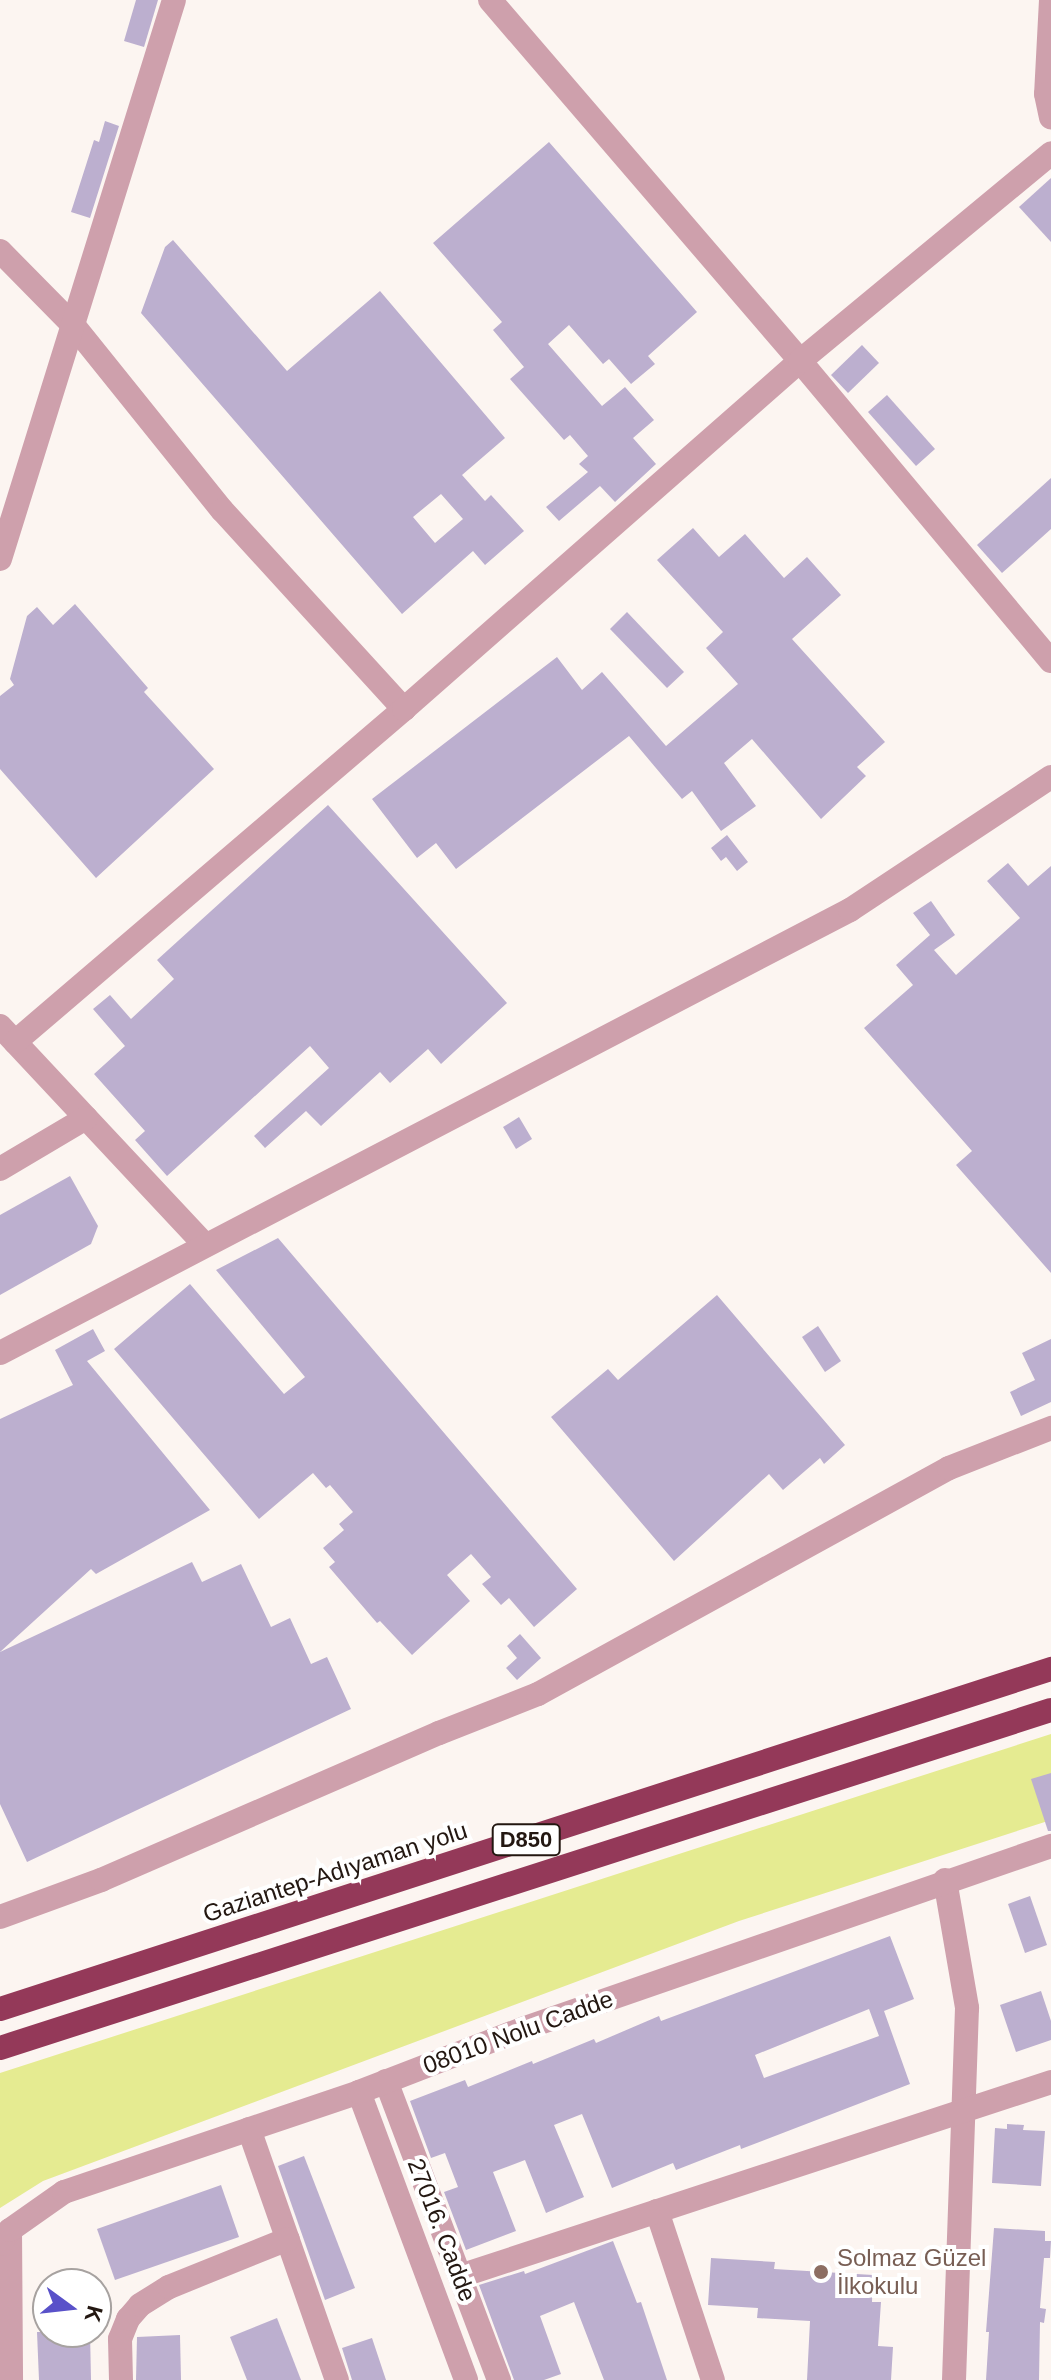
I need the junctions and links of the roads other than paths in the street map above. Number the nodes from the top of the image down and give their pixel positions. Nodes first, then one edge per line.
1 (174, 0) edge
2 (490, 0) edge
3 (1051, 0) edge
4 (1051, 117) edge
5 (1051, 153) edge
6 (0, 251) edge
7 (74, 326) junction
8 (800, 361) junction
9 (0, 559) edge
10 (1051, 661) edge
11 (404, 709) junction
12 (1051, 777) edge
13 (7, 1034) edge
14 (86, 1118) junction
15 (0, 1169) edge
16 (204, 1244) junction
17 (0, 1353) edge
18 (1051, 1428) edge
19 (1051, 1669) edge
20 (1051, 1710) edge
21 (1051, 1846) edge
22 (945, 1880) junction
23 (0, 1917) edge
24 (0, 2009) edge
25 (0, 2048) edge
26 (386, 2081) junction
27 (1051, 2082) edge
28 (359, 2092) junction
29 (964, 2111) junction
30 (249, 2129) junction
31 (657, 2211) junction
32 (5, 2237) edge
33 (288, 2239) junction
34 (460, 2276) junction
35 (7, 2364) edge
36 (121, 2380) edge
37 (337, 2380) edge
38 (466, 2380) edge
39 (499, 2380) edge
40 (713, 2380) edge
41 (954, 2380) edge

1 - 7 street
2 - 8 street
3 - 4 street
5 - 8 street
6 - 7 street
7 - 9 street
7 - 11 street
8 - 10 street
8 - 11 street
11 - 13 street
12 - 16 street
13 - 14 street
14 - 15 street
14 - 16 street
16 - 17 street
18 - 23 street
19 - 24 highway, Gaziantep-Adıyaman yolu / D850
20 - 25 highway, D850
21 - 22 street, 08010 Nolu Cadde
22 - 26 street, 08010 Nolu Cadde
22 - 29 street
26 - 28 street, 08010 Nolu Cadde
26 - 34 street, 27016. Cadde
27 - 29 street
28 - 30 street, 08010 Nolu Cadde
28 - 38 street, 27016. Cadde
29 - 31 street
29 - 41 street
30 - 32 street, 08010 Nolu Cadde
30 - 33 street
31 - 34 street
31 - 40 street
32 - 35 street
33 - 36 street
33 - 37 street
34 - 39 street, 27016. Cadde

